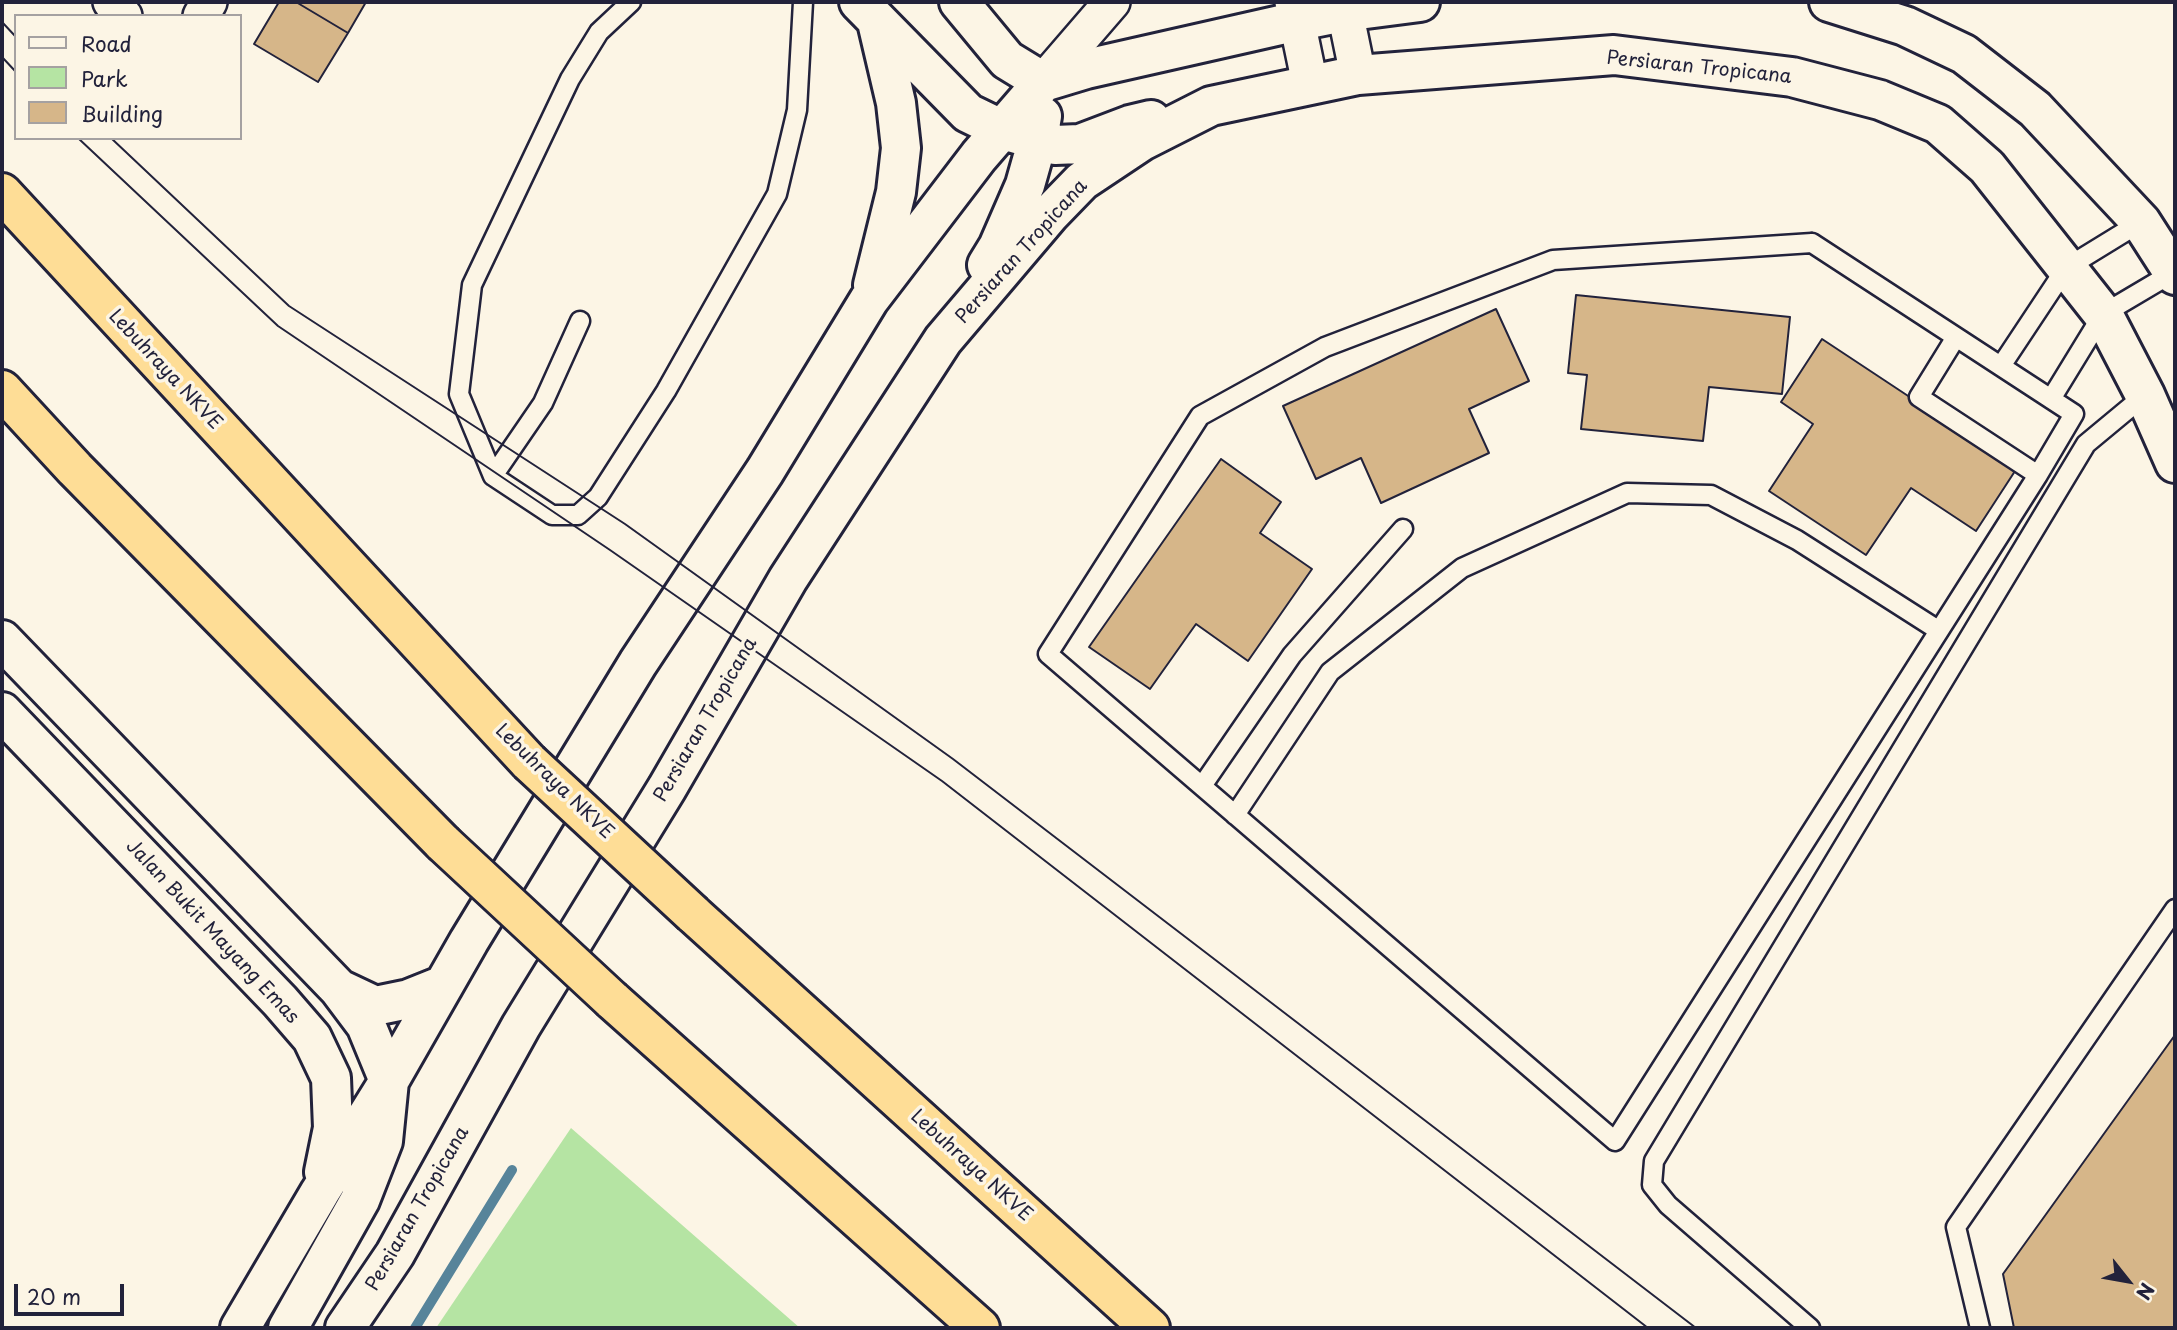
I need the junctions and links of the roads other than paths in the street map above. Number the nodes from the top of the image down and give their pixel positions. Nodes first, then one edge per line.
1 (631, 2) edge
2 (803, 2) edge
3 (959, 2) edge
4 (1112, 2) edge
5 (1420, 2) edge
6 (1829, 2) edge
7 (1343, 7) edge
8 (867, 11) edge
9 (1296, 12) edge
10 (1358, 75) junction
11 (1043, 82) junction
12 (1310, 84) junction
13 (1211, 106) junction
14 (1021, 135) junction
15 (2, 193) edge
16 (2141, 222) junction
17 (2066, 268) junction
18 (2175, 274) edge
19 (869, 300) junction
20 (2103, 314) junction
21 (580, 321) dead end
22 (1956, 337) junction
23 (943, 340) junction
24 (2001, 366) junction
25 (2, 390) edge
26 (2145, 395) junction
27 (2051, 399) junction
28 (2175, 463) edge
29 (2038, 475) junction
30 (493, 476) junction
31 (1404, 529) dead end
32 (1938, 630) junction
33 (2, 640) edge
34 (2, 712) edge
35 (1202, 786) junction
36 (1235, 815) junction
37 (2175, 909) edge
38 (444, 985) junction
39 (339, 989) junction
40 (389, 1080) junction
41 (320, 1192) junction
42 (240, 1328) edge
43 (288, 1328) edge
44 (345, 1328) edge
45 (980, 1328) edge
46 (1150, 1328) edge
47 (1810, 1328) edge
48 (1980, 1328) edge

1 - 30 lane
2 - 30 lane
3 - 11 main road
4 - 11 street
5 - 7 main road
6 - 16 main road
7 - 9 main road
7 - 10 street
8 - 14 main road
8 - 19 main road
9 - 11 main road
9 - 12 street
10 - 12 main road, Persiaran Tropicana
10 - 17 main road, Persiaran Tropicana
11 - 14 main road
12 - 13 main road, Persiaran Tropicana
13 - 14 main road
13 - 23 main road, Persiaran Tropicana
14 - 19 main road
14 - 23 main road
15 - 46 highway, Lebuhraya NKVE, bridge
16 - 17 lane
16 - 18 main road
17 - 20 main road, Persiaran Tropicana
17 - 24 lane
18 - 20 lane
19 - 38 main road
20 - 26 main road, Persiaran Tropicana
20 - 27 lane
21 - 30 lane
22 - 24 lane
22 - 29 lane
22 - 35 lane
23 - 44 main road, Persiaran Tropicana
24 - 27 lane
25 - 45 highway, bridge
26 - 28 main road, Persiaran Tropicana
26 - 47 lane
27 - 29 lane
29 - 32 lane
31 - 35 lane
32 - 36 lane
32 - 36 lane
33 - 39 main road
34 - 41 main road, Jalan Bukit Mayang Emas
35 - 36 lane
37 - 48 lane
38 - 39 main road
38 - 40 main road
39 - 40 main road
40 - 41 main road
40 - 43 main road
41 - 42 main road

